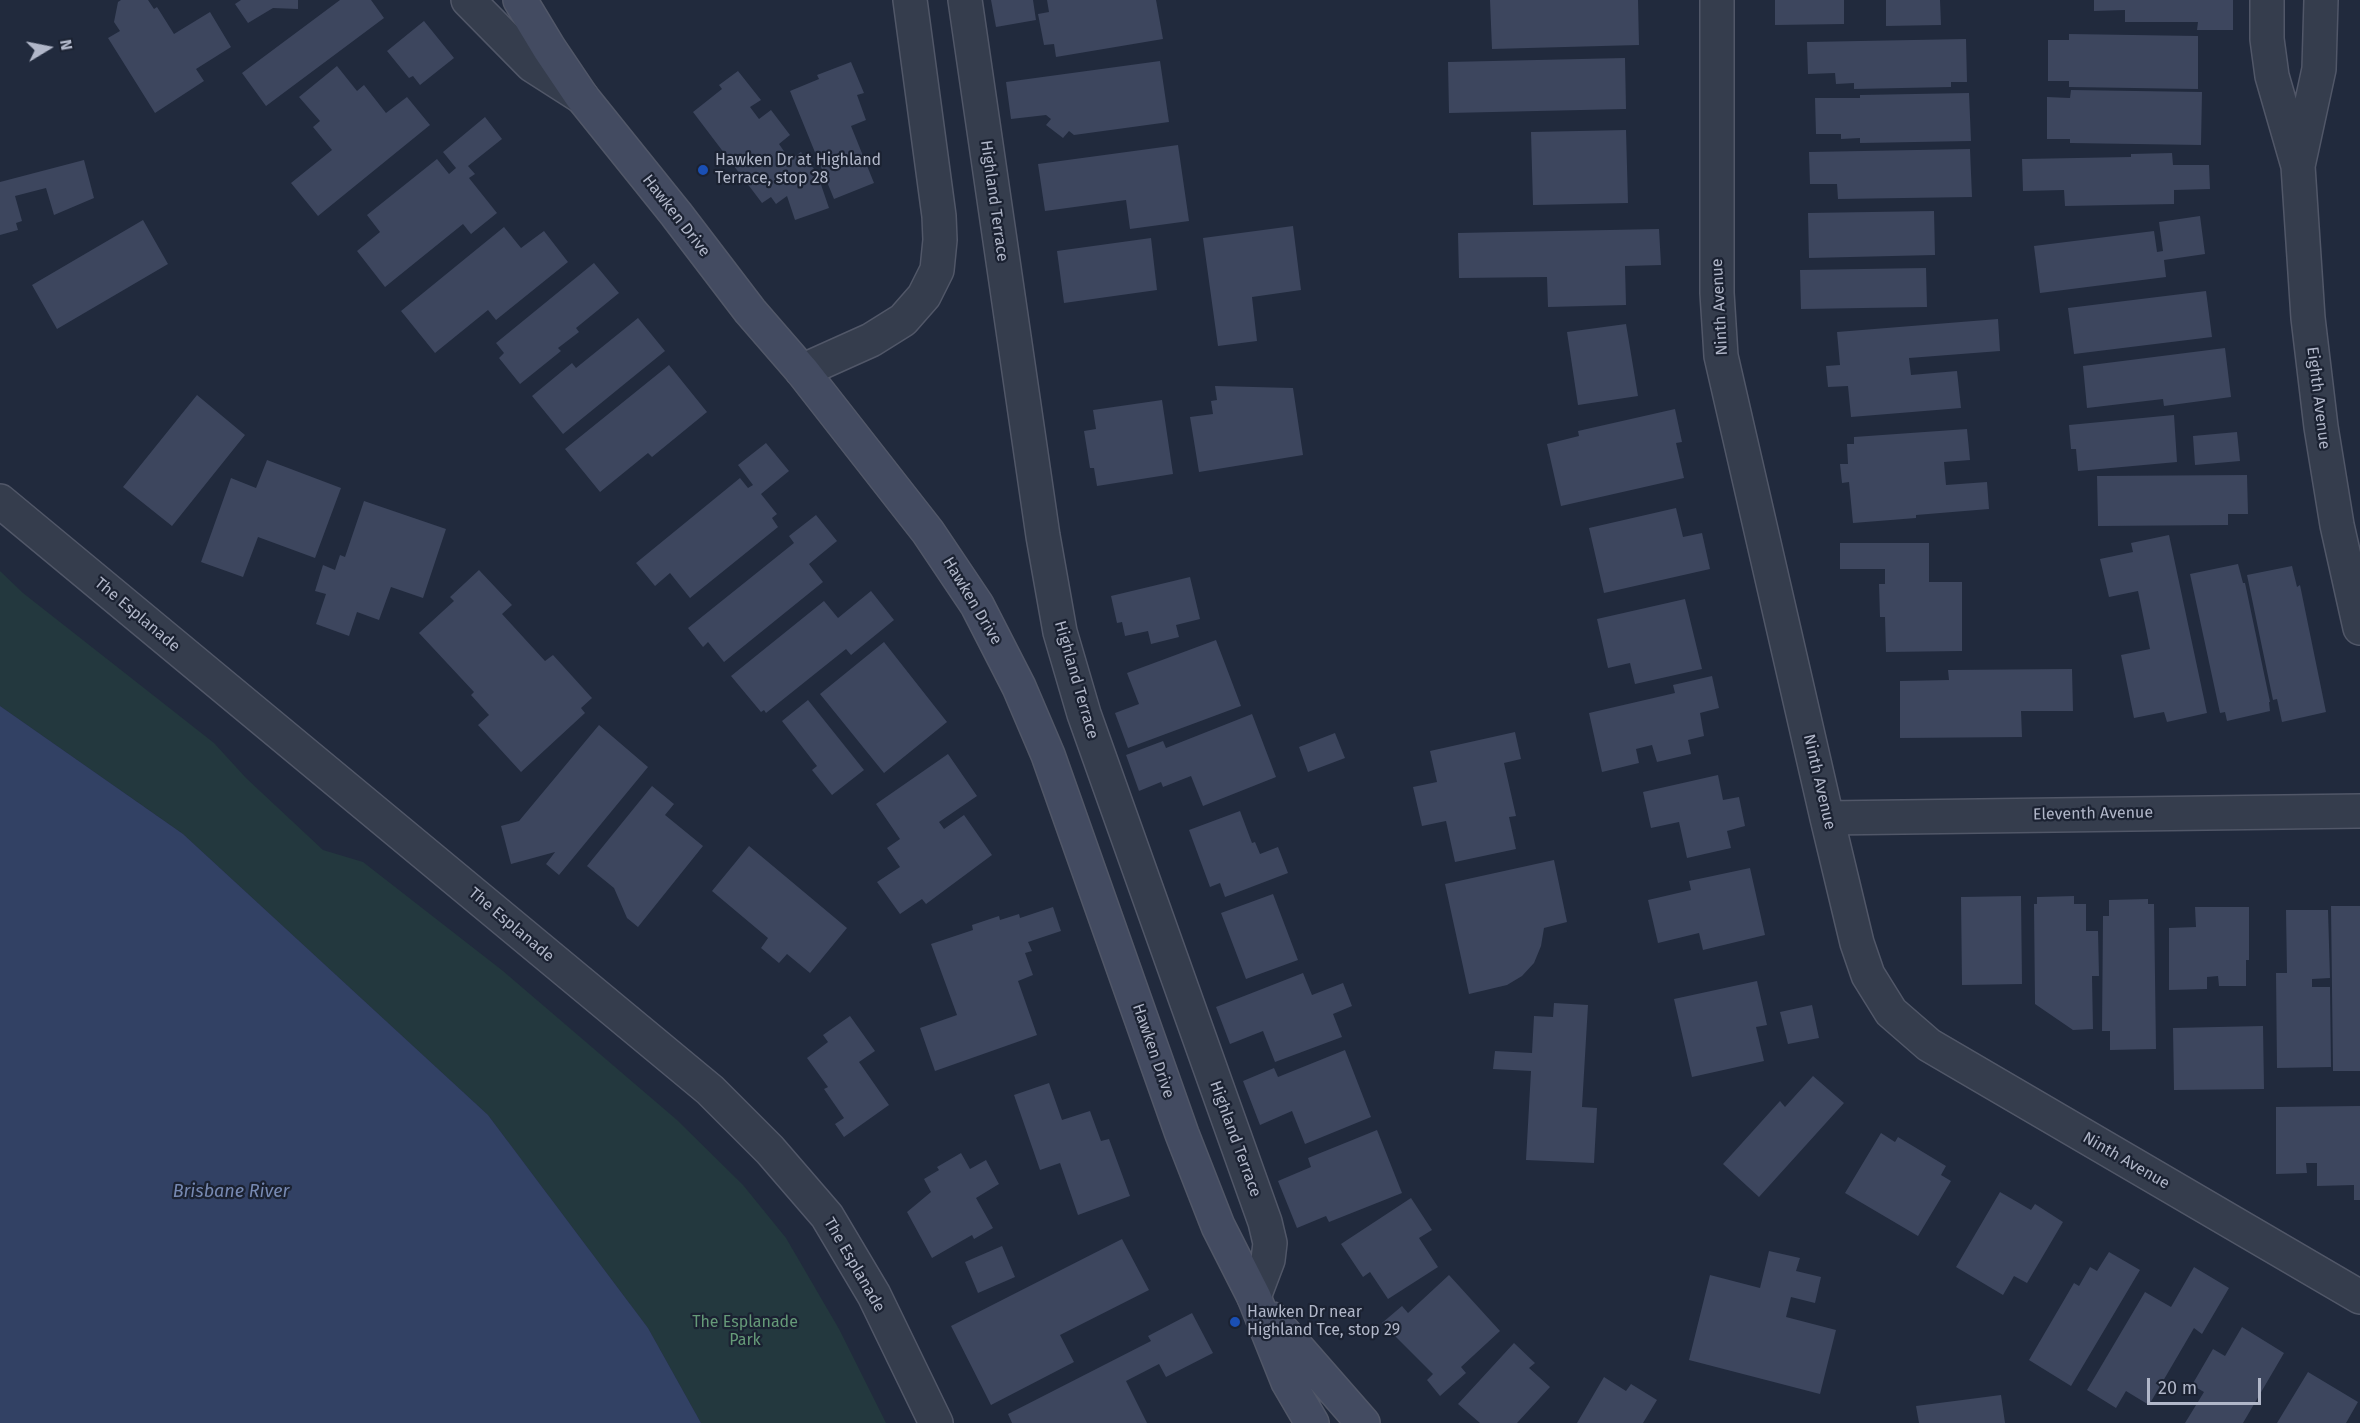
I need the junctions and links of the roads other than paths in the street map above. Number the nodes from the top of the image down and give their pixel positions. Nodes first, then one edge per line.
1 (468, 0) edge
2 (520, 0) edge
3 (910, 0) edge
4 (964, 0) edge
5 (1718, 0) edge
6 (2266, 0) edge
7 (2321, 0) edge
8 (582, 97) junction
9 (2298, 166) junction
10 (802, 371) junction
11 (0, 501) edge
12 (2360, 628) edge
13 (2360, 811) edge
14 (1827, 818) junction
15 (1254, 1297) junction
16 (2360, 1297) edge
17 (936, 1423) edge
18 (1312, 1423) edge
19 (1363, 1423) edge

1 - 8 street
2 - 8 main road, Hawken Drive
3 - 10 street
4 - 15 street, Highland Terrace
5 - 14 street, Ninth Avenue
6 - 9 street, Eighth Avenue
7 - 9 street, Eighth Avenue
8 - 10 main road, Hawken Drive
9 - 12 street, Eighth Avenue
10 - 15 main road, Hawken Drive
11 - 17 street, The Esplanade
13 - 14 street, Eleventh Avenue
14 - 16 street, Ninth Avenue
15 - 18 main road, Hawken Drive
15 - 19 main road, Hawken Drive

